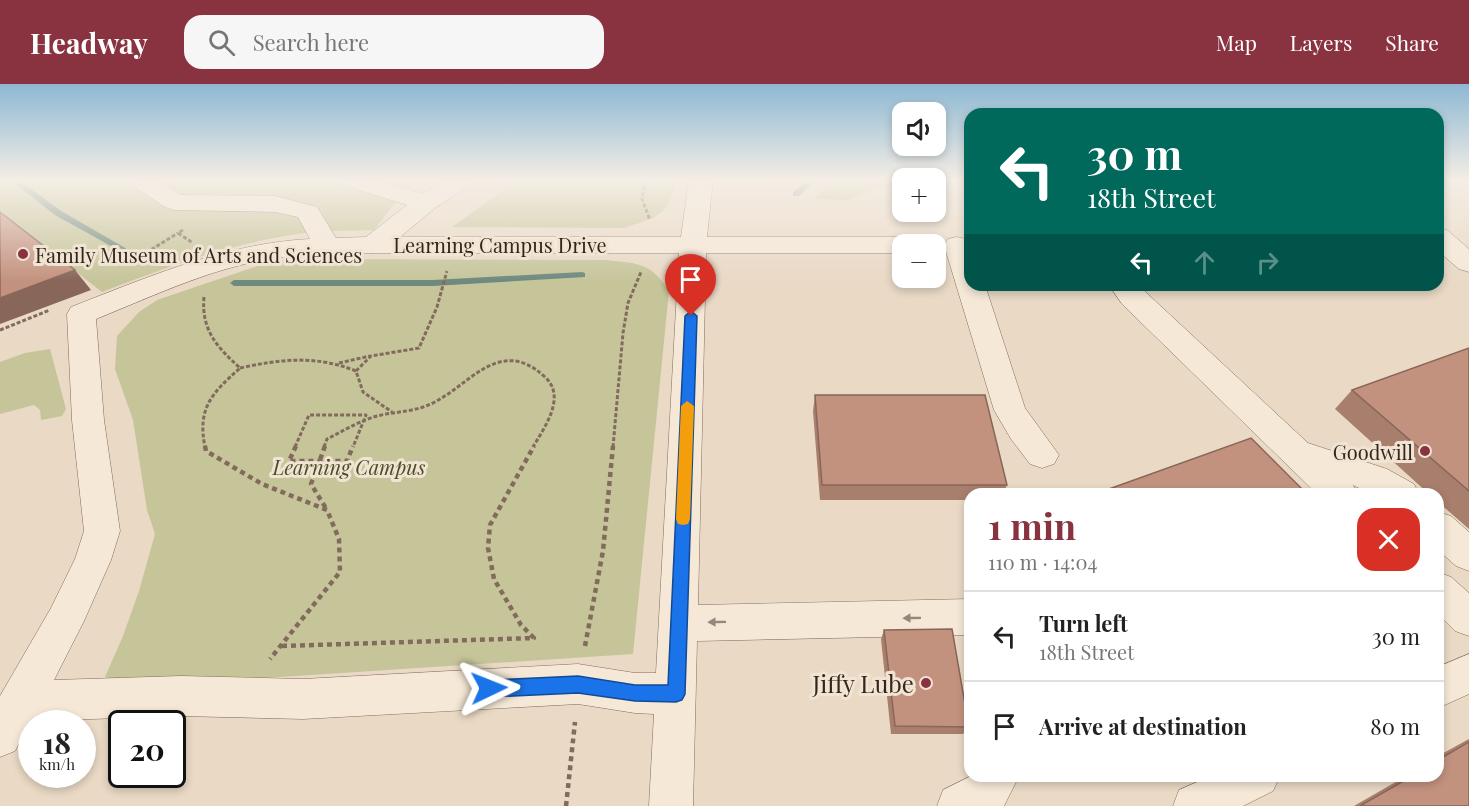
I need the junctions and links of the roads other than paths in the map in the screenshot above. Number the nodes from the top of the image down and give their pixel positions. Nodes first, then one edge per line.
1 (309, 214) edge
2 (413, 214) edge
3 (697, 214) edge
4 (1444, 241) edge
5 (693, 243) junction
6 (892, 244) edge
7 (373, 245) junction
8 (955, 245) edge
9 (327, 246) junction
10 (1469, 263) edge
11 (964, 268) edge
12 (973, 291) edge
13 (1128, 291) edge
14 (1299, 454) junction
15 (1042, 455) dead end
16 (1334, 488) edge
17 (1391, 488) edge
18 (1444, 532) edge
19 (1469, 555) edge
20 (964, 617) edge
21 (679, 623) junction
22 (1469, 674) edge
23 (1444, 685) edge
24 (676, 694) junction
25 (20, 701) junction
26 (0, 736) edge
27 (994, 782) edge
28 (1245, 782) edge
29 (671, 806) edge
30 (959, 806) edge
31 (1195, 806) edge

1 - 9 street
2 - 7 street
3 - 5 street
4 - 10 street
5 - 6 street, Learning Campus Drive
5 - 7 street, Learning Campus Drive
5 - 21 street
7 - 9 street, Learning Campus Drive
8 - 11 street
9 - 25 street, Learning Campus Drive
12 - 15 street
13 - 14 street
14 - 16 street
14 - 17 street
18 - 19 street
20 -> 21 street
21 - 24 street
22 - 23 street
24 - 25 street
24 - 29 street
25 - 26 street, Learning Campus Drive
27 - 30 street
28 - 31 street

